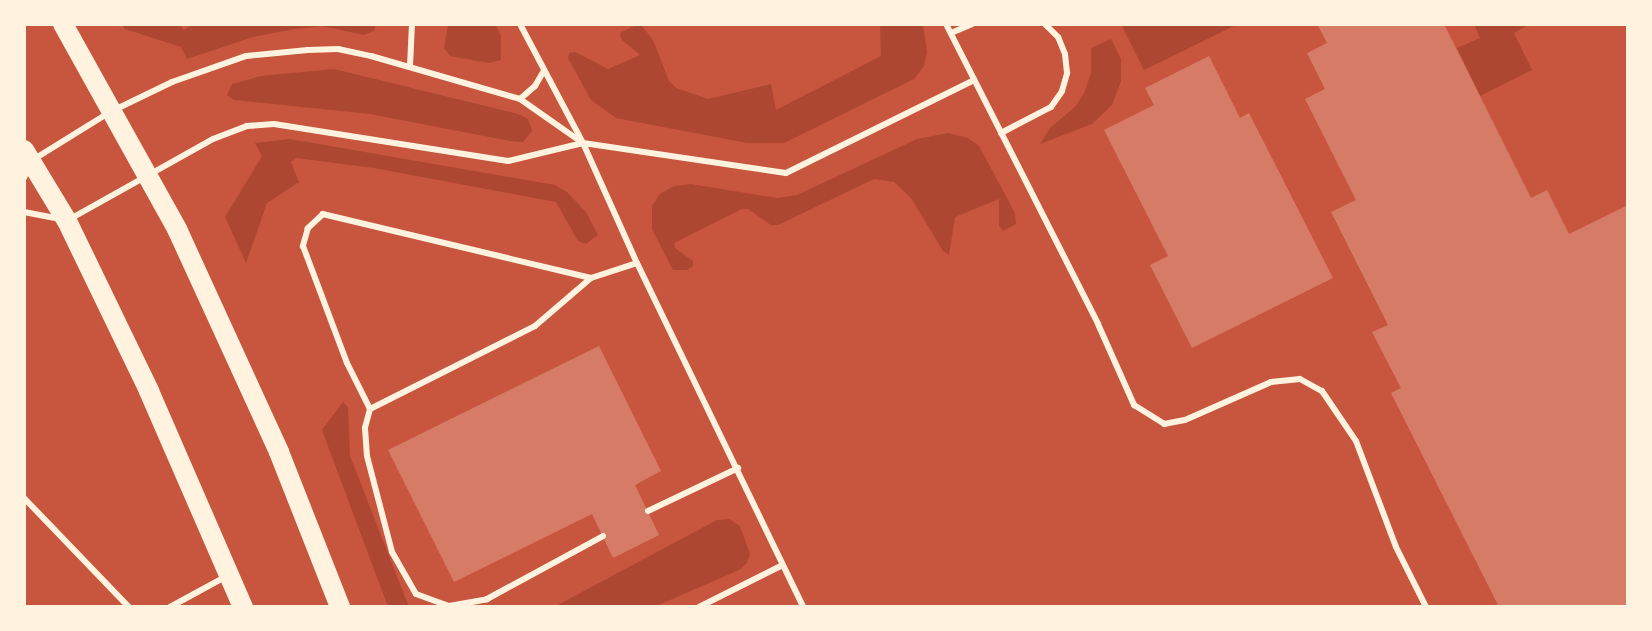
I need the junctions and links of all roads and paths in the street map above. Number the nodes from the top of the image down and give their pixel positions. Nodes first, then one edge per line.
1 (63, 24) edge
2 (412, 24) edge
3 (520, 24) edge
4 (946, 24) edge
5 (972, 24) edge
6 (1045, 24) edge
7 (951, 33) junction
8 (410, 66) junction
9 (543, 72) junction
10 (974, 80) junction
11 (520, 99) junction
12 (110, 112) junction
13 (1001, 133) junction
14 (583, 143) junction
15 (26, 163) edge
16 (147, 176) junction
17 (24, 212) edge
18 (67, 221) junction
19 (637, 263) junction
20 (591, 278) junction
21 (370, 409) junction
22 (738, 468) junction
23 (24, 498) edge
24 (648, 511) dead end
25 (603, 536) dead end
26 (781, 566) junction
27 (230, 575) junction
28 (129, 607) edge
29 (170, 607) edge
30 (243, 607) edge
31 (340, 607) edge
32 (699, 607) edge
33 (803, 607) edge
34 (1426, 607) edge

1 - 12 main road
2 - 8 lane
3 - 9 lane
4 - 7 lane
5 - 7 lane
6 - 13 lane
7 - 10 lane
8 - 11 lane
8 - 12 lane
9 - 11 lane
9 - 14 lane
10 - 13 lane
10 - 14 lane
11 - 14 lane
12 - 15 lane
12 - 16 main road
13 - 34 lane
14 - 16 lane
14 - 19 lane
15 - 18 main road
16 - 18 lane
16 - 31 main road
17 - 18 lane
18 - 27 main road
19 - 20 lane
19 - 22 lane
20 - 21 lane
20 - 21 lane
21 - 25 lane
22 - 24 lane
22 - 26 lane
23 - 28 lane
26 - 32 lane
26 - 33 lane
27 - 29 lane
27 - 30 main road

